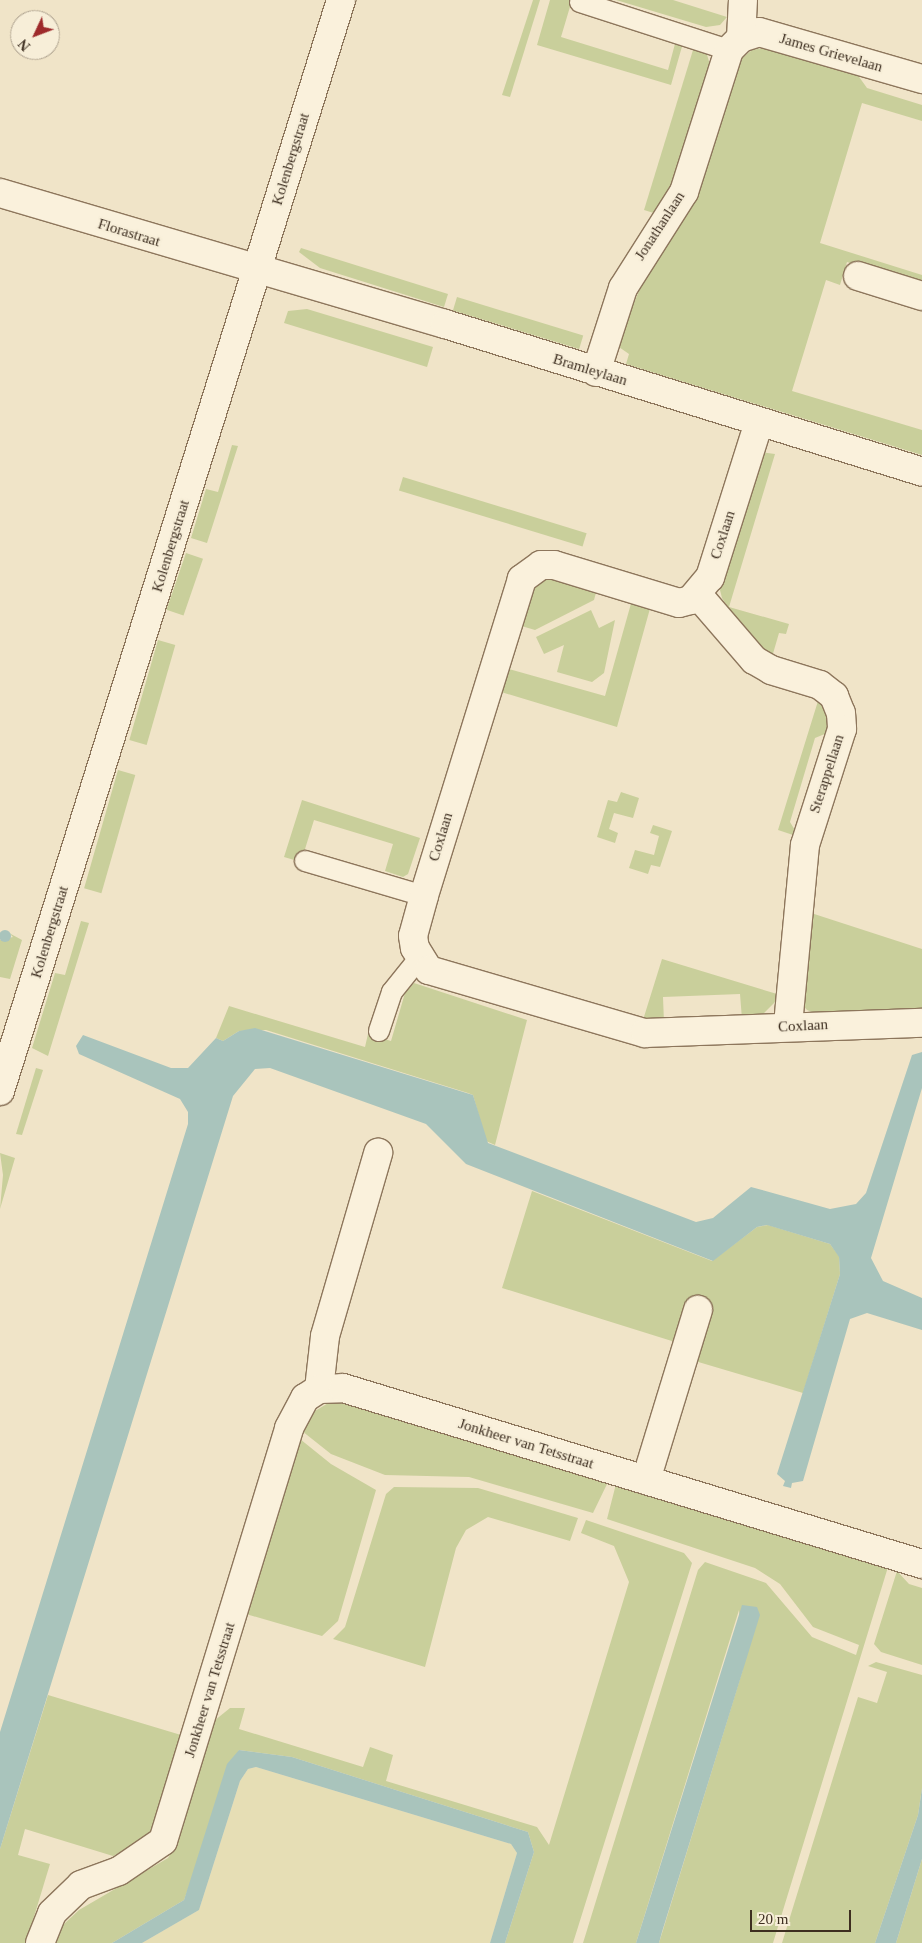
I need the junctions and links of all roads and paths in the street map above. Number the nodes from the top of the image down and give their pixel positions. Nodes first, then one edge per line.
1 (341, 0) edge
2 (744, 0) edge
3 (580, 2) dead end
4 (735, 44) junction
5 (922, 79) edge
6 (0, 193) edge
7 (259, 268) junction
8 (858, 276) dead end
9 (922, 296) edge
10 (596, 372) junction
11 (759, 422) junction
12 (922, 472) edge
13 (698, 595) junction
14 (305, 861) dead end
15 (424, 896) junction
16 (420, 957) junction
17 (922, 1023) edge
18 (788, 1026) junction
19 (379, 1031) dead end
20 (0, 1091) edge
21 (378, 1153) dead end
22 (698, 1310) dead end
23 (320, 1388) junction
24 (646, 1480) junction
25 (922, 1564) edge
26 (40, 1943) edge

1 - 7 street, Kolenbergstraat
2 - 4 street, Jonathanlaan
3 - 4 lane
4 - 5 street, James Grievelaan
4 - 10 street, Jonathanlaan
6 - 7 street, Florastraat
7 - 10 street, Bramleylaan
7 - 20 street, Kolenbergstraat
8 - 9 street
10 - 11 street, Bramleylaan
11 - 12 street, Bramleylaan
11 - 13 street, Coxlaan
13 - 15 street, Coxlaan
13 - 18 street, Sterappellaan
14 - 15 lane
15 - 16 street, Coxlaan
16 - 18 street, Coxlaan
16 - 19 lane
17 - 18 street, Coxlaan
21 - 23 street
22 - 24 street
23 - 24 street, Jonkheer van Tetsstraat
23 - 26 street, Jonkheer van Tetsstraat
24 - 25 street, Jonkheer van Tetsstraat

